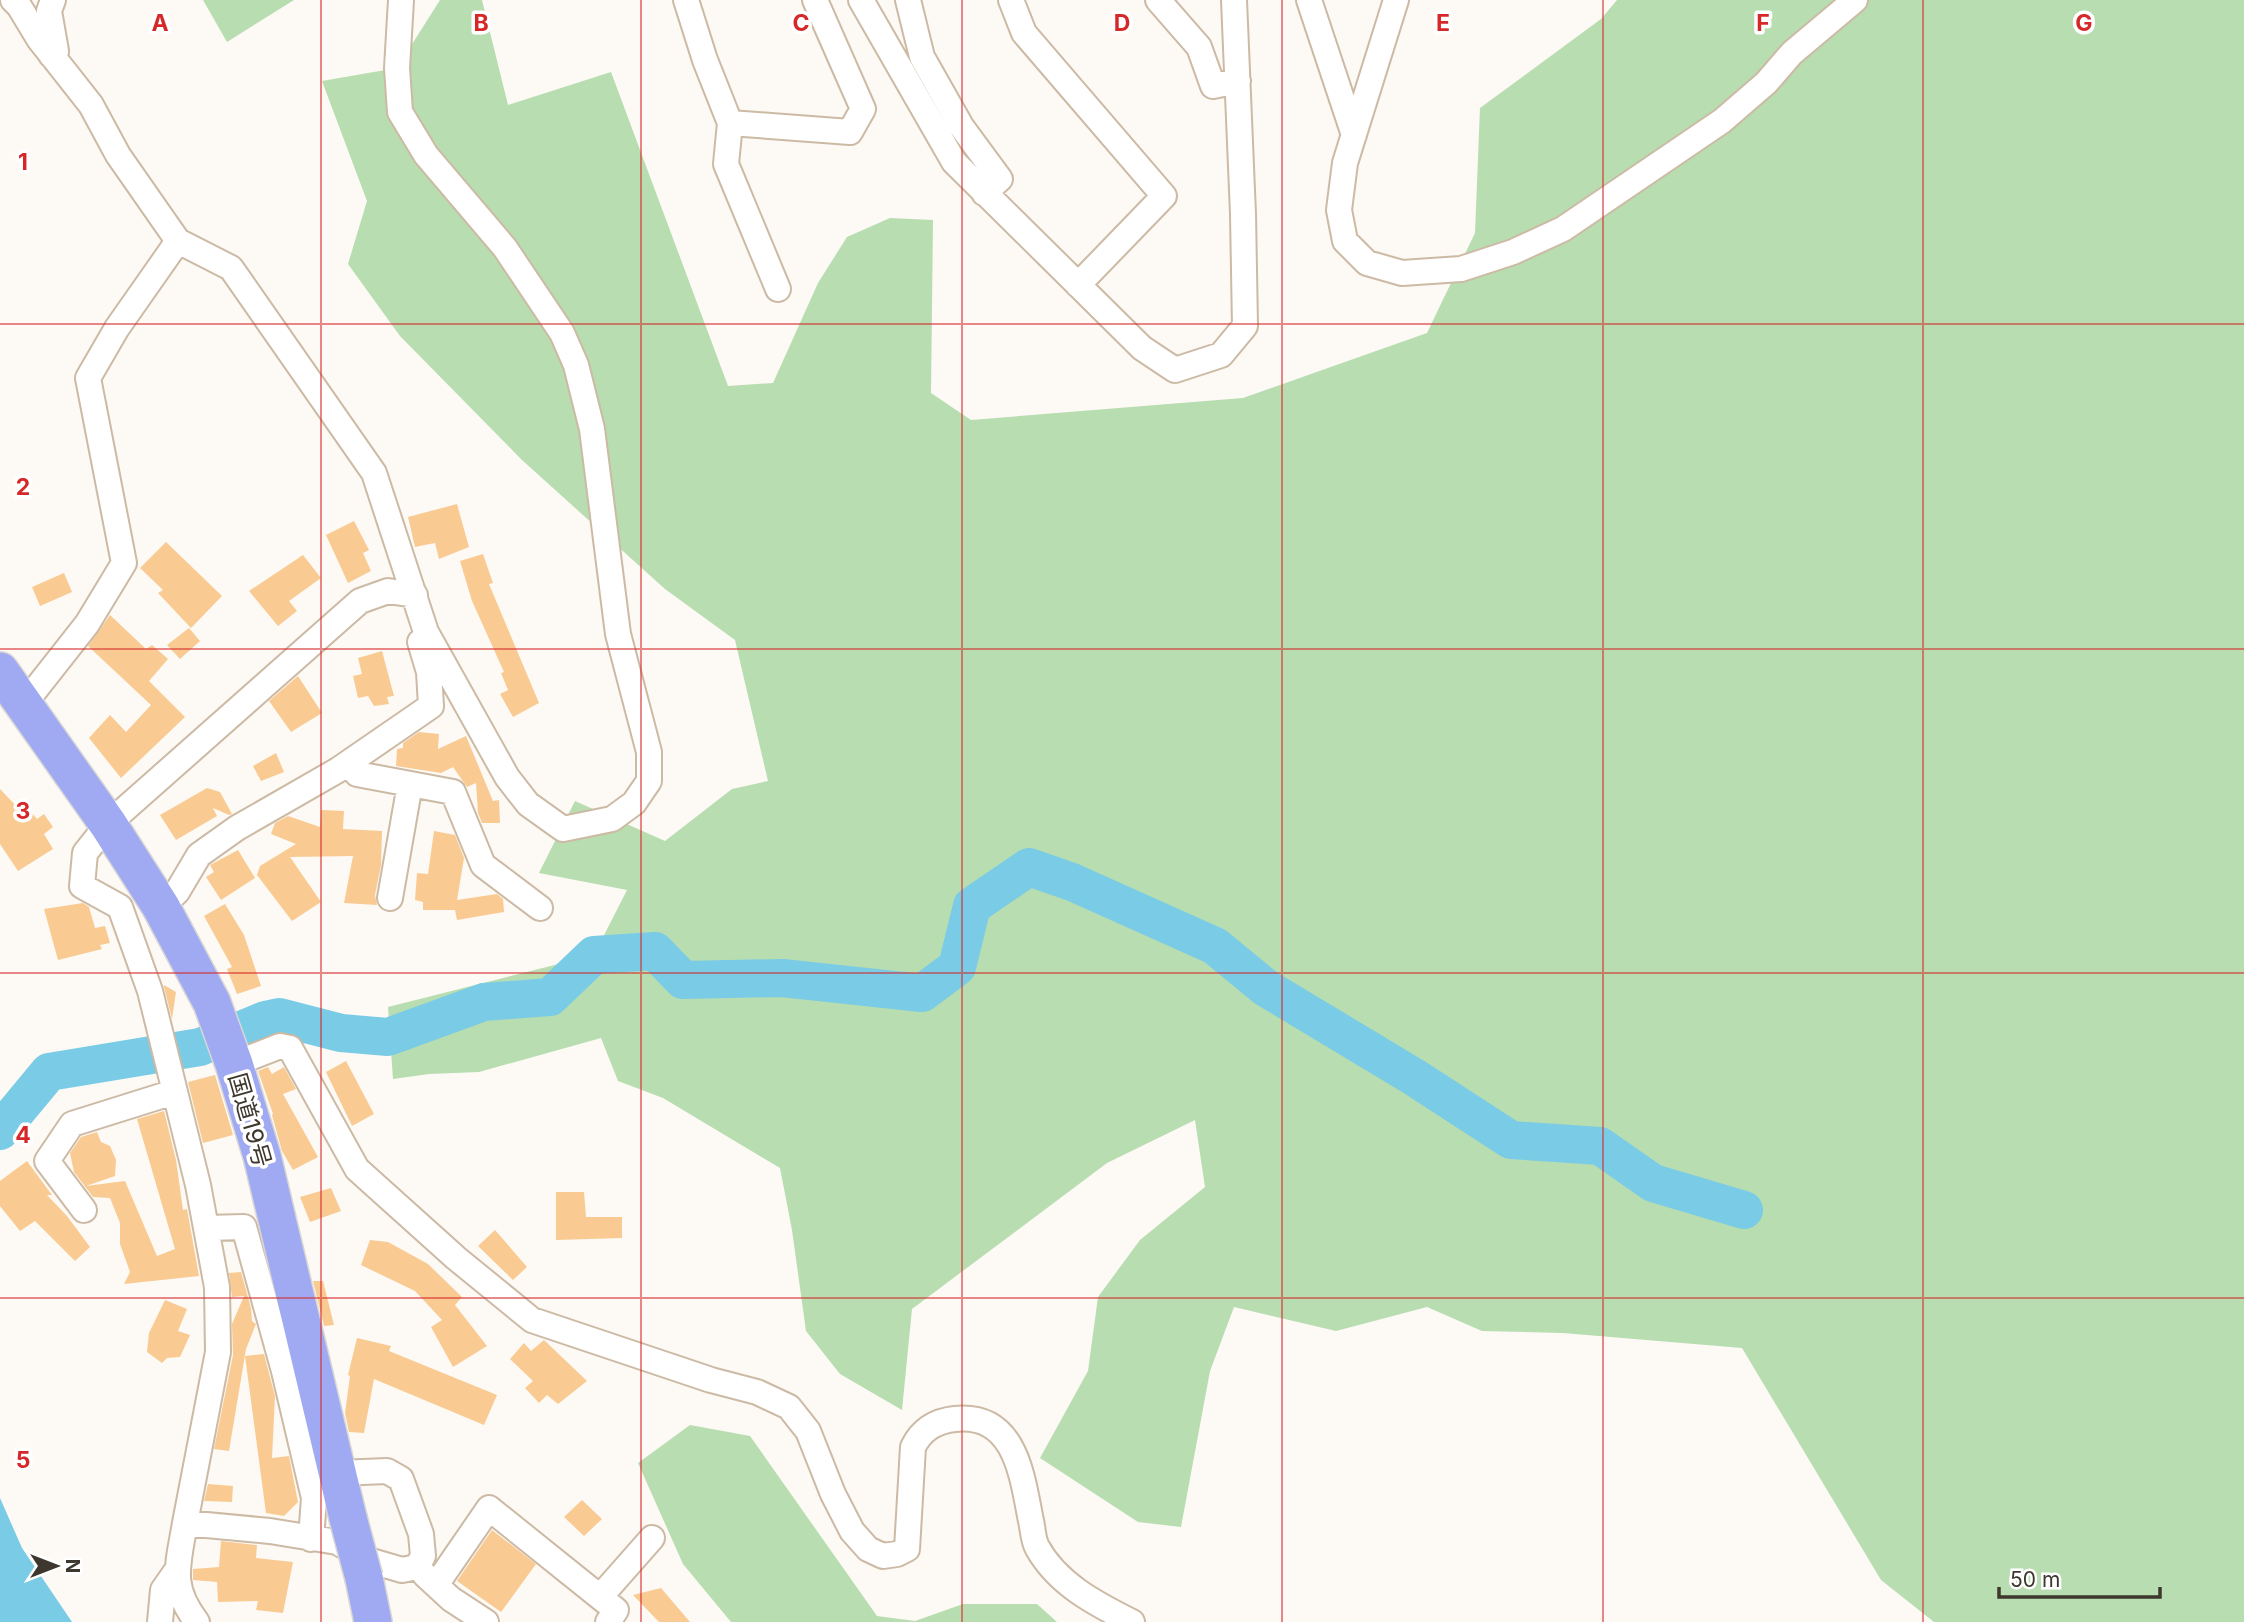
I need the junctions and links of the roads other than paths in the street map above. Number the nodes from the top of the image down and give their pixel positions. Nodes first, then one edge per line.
1 (13, 0) edge
2 (53, 0) edge
3 (401, 0) edge
4 (686, 0) edge
5 (815, 0) edge
6 (861, 0) edge
7 (908, 0) edge
8 (1011, 0) edge
9 (1158, 0) edge
10 (1234, 0) edge
11 (1308, 0) edge
12 (1396, 0) edge
13 (1855, 0) edge
14 (51, 55) junction
15 (1238, 81) junction
16 (730, 123) junction
17 (1354, 135) junction
18 (984, 193) junction
19 (178, 241) junction
20 (1078, 285) junction
21 (778, 289) dead end
22 (415, 595) junction
23 (426, 632) junction
24 (0, 671) edge
25 (24, 704) junction
26 (350, 762) junction
27 (410, 784) junction
28 (108, 824) junction
29 (390, 898) dead end
30 (161, 907) junction
31 (540, 908) dead end
32 (232, 1057) junction
33 (174, 1092) junction
34 (84, 1210) dead end
35 (206, 1228) junction
36 (339, 1472) junction
37 (185, 1523) junction
38 (652, 1538) dead end
39 (311, 1539) junction
40 (417, 1567) junction
41 (177, 1570) junction
42 (436, 1585) junction
43 (613, 1613) edge
44 (160, 1622) edge
45 (197, 1622) edge
46 (373, 1622) edge
47 (486, 1622) edge
48 (1132, 1622) edge

1 - 14 street
2 - 14 street
3 - 23 street
4 - 16 street
5 - 16 street
6 - 18 street
7 - 18 street
8 - 20 street
9 - 15 street
10 - 15 street
11 - 17 street
12 - 17 street
13 - 17 street
14 - 19 street
15 - 20 street
16 - 21 street
18 - 20 street
19 - 22 street
19 - 25 street
22 - 23 street
22 - 28 street
23 - 26 street
24 - 25 highway, 国道19号
25 - 28 highway, 国道19号
26 - 27 street
26 - 30 street
27 - 29 street
27 - 31 street
28 - 30 highway, 国道19号
28 - 33 street
30 - 32 highway, 国道19号
32 - 36 highway, 国道19号
32 - 48 street
33 - 34 street
33 - 35 street
35 - 37 street
35 - 39 street
36 - 40 street
36 - 46 highway, 国道19号, bridge
37 - 39 street
37 - 41 street
38 - 43 street
39 - 40 street
40 - 42 street
41 - 44 street
41 - 45 street
42 - 43 street
42 - 47 street

